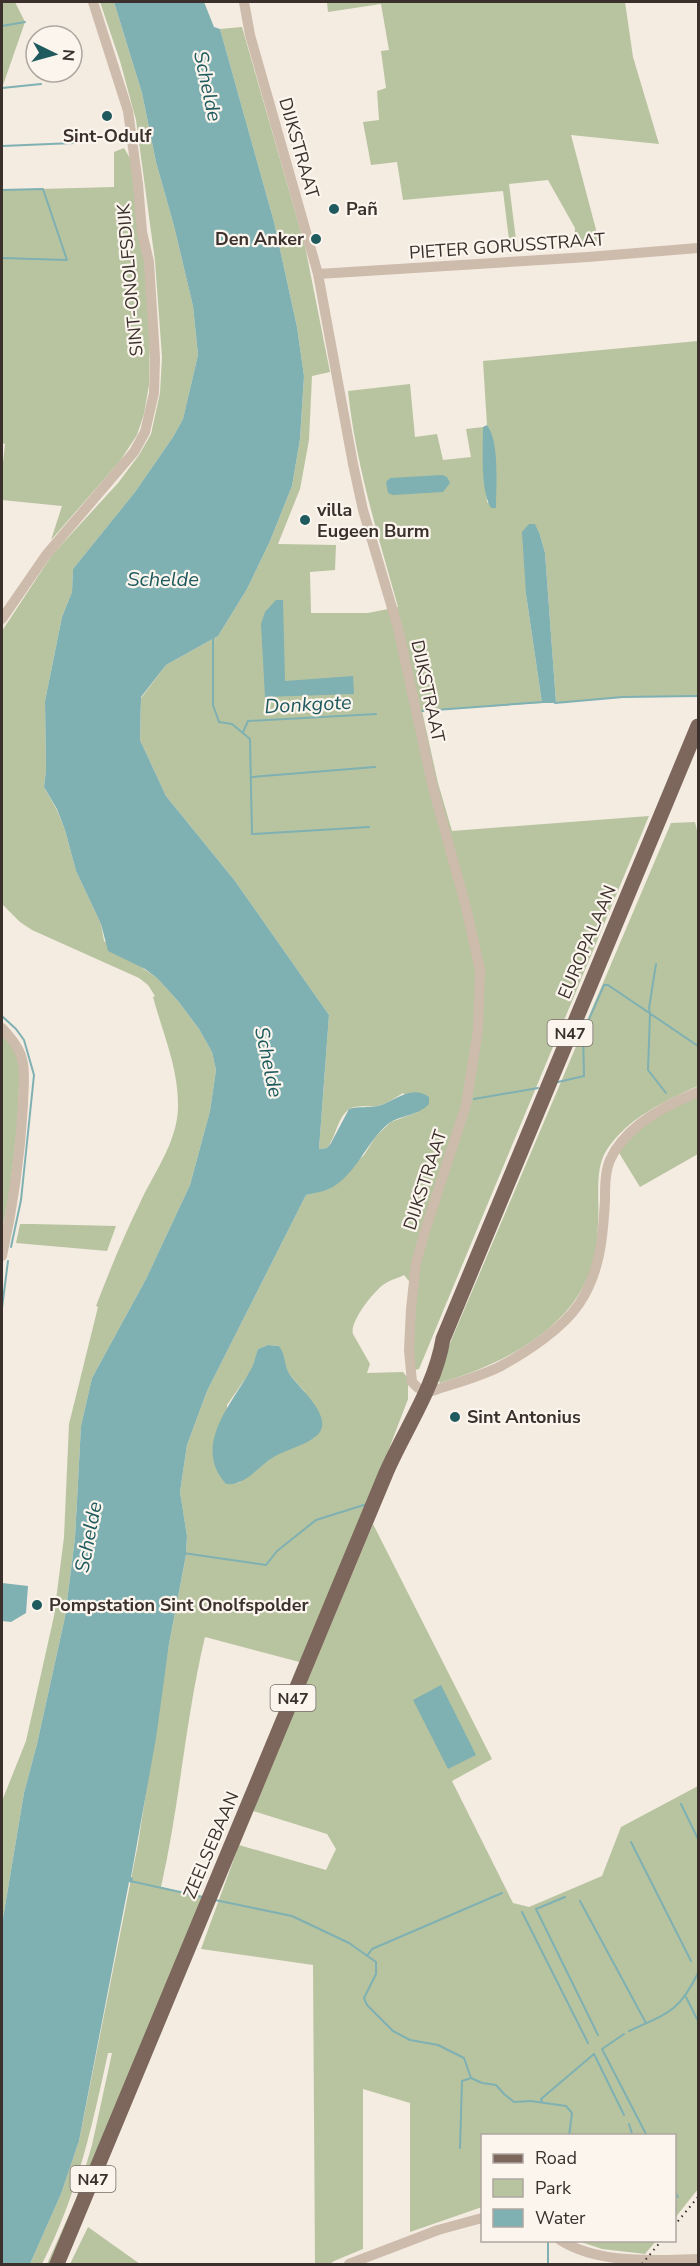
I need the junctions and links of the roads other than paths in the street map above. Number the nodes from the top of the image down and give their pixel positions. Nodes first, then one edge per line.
1 (93, 2) edge
2 (244, 2) edge
3 (699, 248) edge
4 (318, 274) junction
5 (2, 619) edge
6 (699, 726) edge
7 (2, 1028) edge
8 (699, 1092) edge
9 (2, 1257) edge
10 (443, 1339) joint
11 (422, 1390) junction
12 (481, 2219) edge
13 (562, 2242) edge
14 (699, 2259) edge
15 (57, 2265) edge
16 (349, 2265) edge

1 - 5 street, SINT-ONOLFSDIJK
2 - 4 street, DIJKSTRAAT
3 - 4 street, PIETER GORUSSTRAAT
4 - 11 street, DIJKSTRAAT
6 - 10 main road, EUROPALAAN / N47
7 - 9 street
8 - 11 street
10 - 11 main road, ZEELSEBAAN / N47
11 - 15 main road, ZEELSEBAAN / N47
12 - 16 street
13 - 14 street

